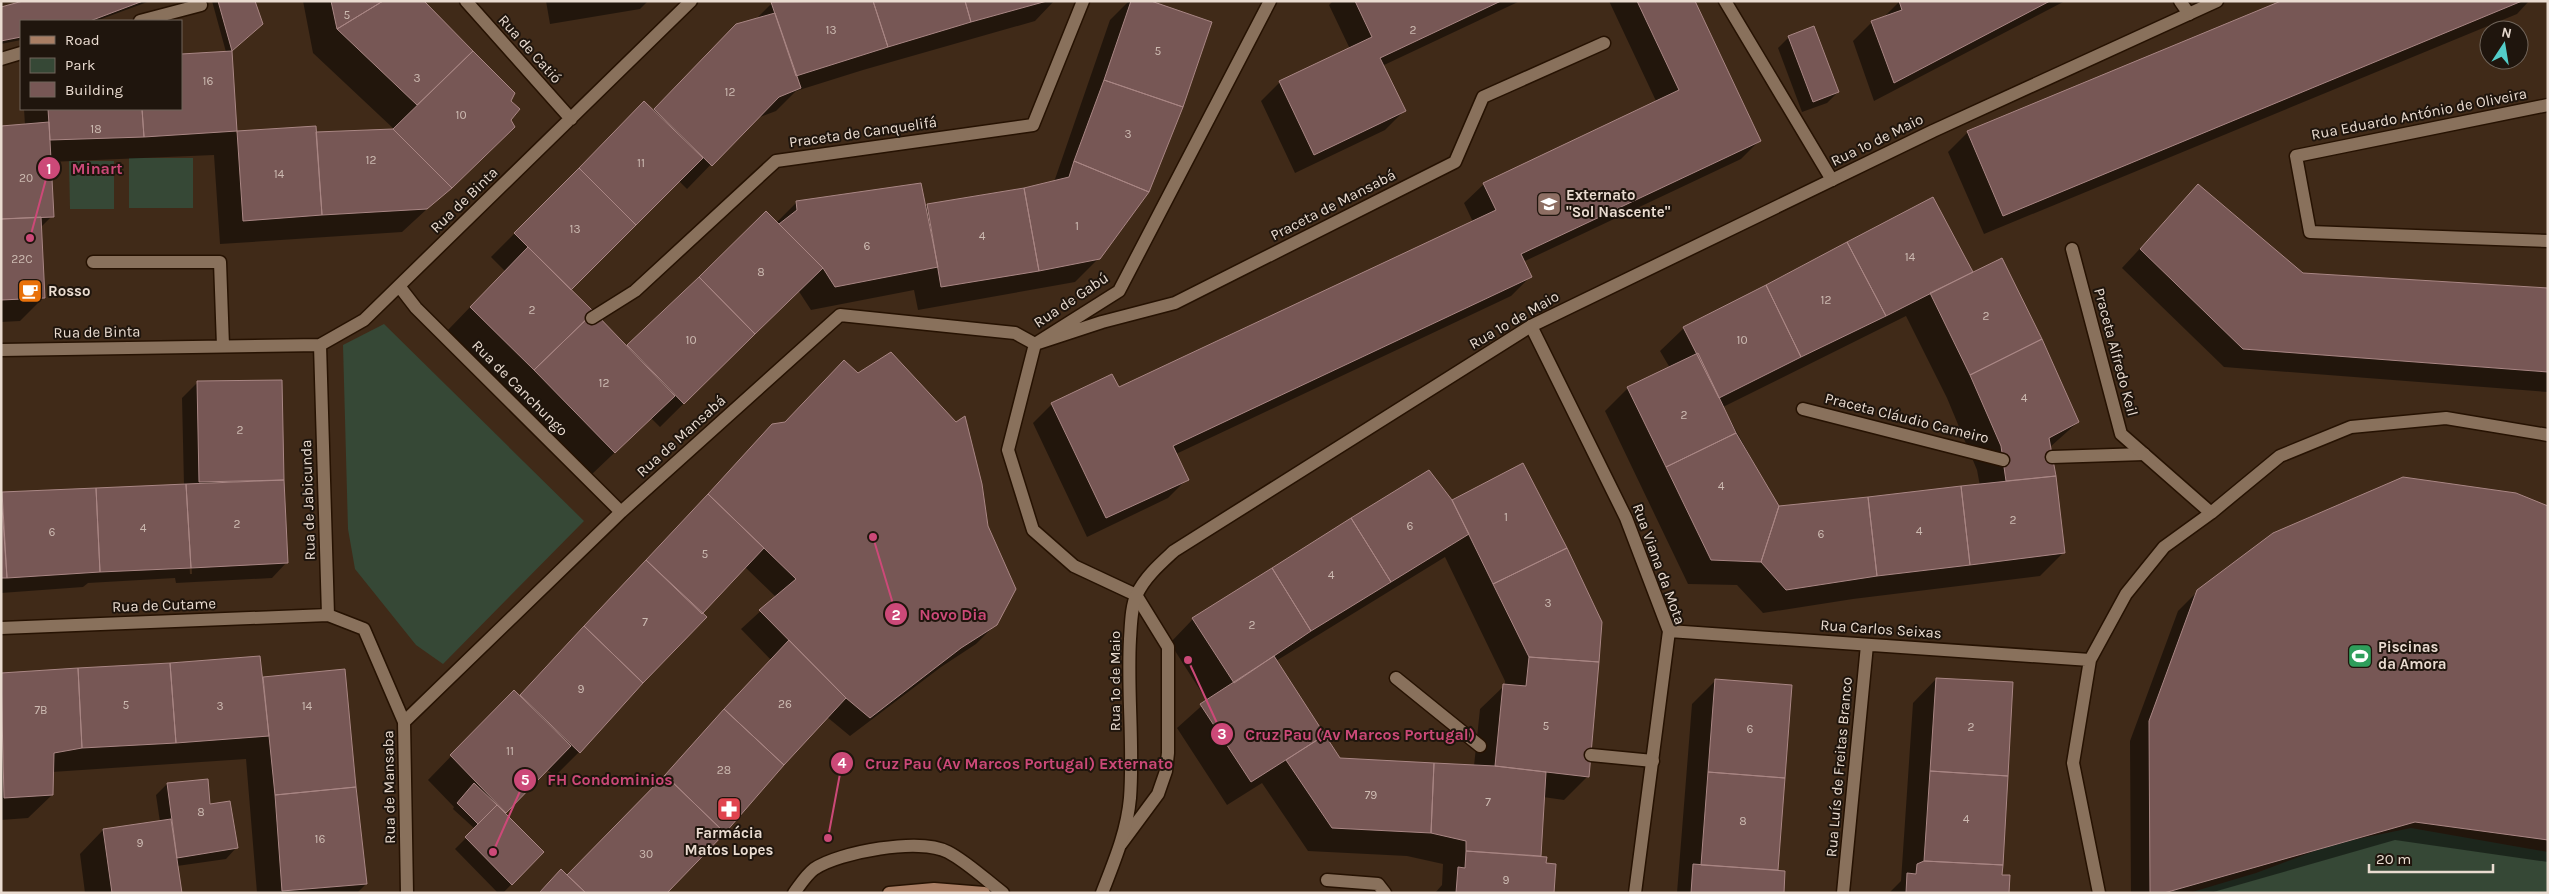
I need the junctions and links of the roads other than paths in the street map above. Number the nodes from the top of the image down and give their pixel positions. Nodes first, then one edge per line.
1 (466, 1) edge
2 (691, 1) edge
3 (1083, 1) edge
4 (1270, 1) edge
5 (1725, 1) edge
6 (2180, 1) edge
7 (2217, 1) edge
8 (201, 5) dead end
9 (2189, 14) junction
10 (144, 20) edge
11 (1604, 43) dead end
12 (20, 53) edge
13 (1, 59) edge
14 (2548, 105) edge
15 (571, 119) junction
16 (1832, 180) junction
17 (2548, 241) edge
18 (2072, 249) dead end
19 (93, 262) dead end
20 (399, 286) junction
21 (592, 318) dead end
22 (1532, 326) junction
23 (1035, 344) junction
24 (320, 345) junction
25 (224, 346) junction
26 (1, 350) edge
27 (1803, 409) dead end
28 (2548, 435) edge
29 (2144, 454) junction
30 (2052, 458) dead end
31 (2003, 460) dead end
32 (621, 512) junction
33 (2211, 513) junction
34 (1136, 595) junction
35 (328, 615) junction
36 (1, 628) edge
37 (1669, 631) junction
38 (1866, 645) junction
39 (2090, 660) junction
40 (1396, 678) dead end
41 (404, 722) junction
42 (1480, 746) dead end
43 (1591, 754) dead end
44 (1653, 761) junction
45 (1121, 844) junction
46 (1327, 880) dead end
47 (895, 892) edge
48 (407, 893) edge
49 (794, 893) edge
50 (984, 893) edge
51 (1003, 893) edge
52 (1102, 893) edge
53 (1385, 893) edge
54 (1635, 893) edge
55 (1843, 893) edge
56 (2099, 893) edge

1 - 15 street, Rua de Catió
2 - 15 street, Rua de Binta
3 - 21 street, Praceta de Canquelifá
4 - 23 street, Rua de Gabú
5 - 16 street
6 - 9 street
7 - 9 street, Rua 1º de Maio
8 - 10 street
9 - 16 street, Rua 1º de Maio
11 - 23 street, Praceta de Mansabá
12 - 13 street
14 - 17 street, Rua Eduardo António de Oliveira
15 - 20 street, Rua de Binta
16 - 22 street, Rua 1º de Maio
18 - 29 street, Praceta Alfredo Keil
19 - 25 street
20 - 24 street, Rua de Binta
20 - 32 street, Rua de Canchungo
22 - 34 street, Rua 1º de Maio
22 - 37 street, Rua Viana da Mota
23 - 32 street, Rua de Mansabá
23 - 34 street, Rua de Gabú
24 - 25 street, Rua de Binta
24 - 35 street, Rua de Jabicunda
25 - 26 street, Rua de Binta
27 - 31 street, Praceta Cláudio Carneiro
28 - 33 street
29 - 30 street
29 - 33 street, Praceta Alfredo Keil
32 - 41 street, Rua de Mansabá
33 - 39 street
34 - 45 street, Rua 1º de Maio
34 - 45 street
35 - 36 street, Rua de Cutame
35 - 41 street, Rua de Mansaba
37 - 38 street, Rua Carlos Seixas
37 - 44 street, Rua Viana da Mota
38 - 39 street, Rua Carlos Seixas
38 - 55 street, Rua Luís de Freitas Branco
39 - 56 street
40 - 42 street
41 - 48 street, Rua de Mansaba
43 - 44 street
44 - 54 street, Rua Viana da Mota
45 - 52 street, Rua 1º de Maio
46 - 53 street
47 - 50 main road
49 - 51 street

